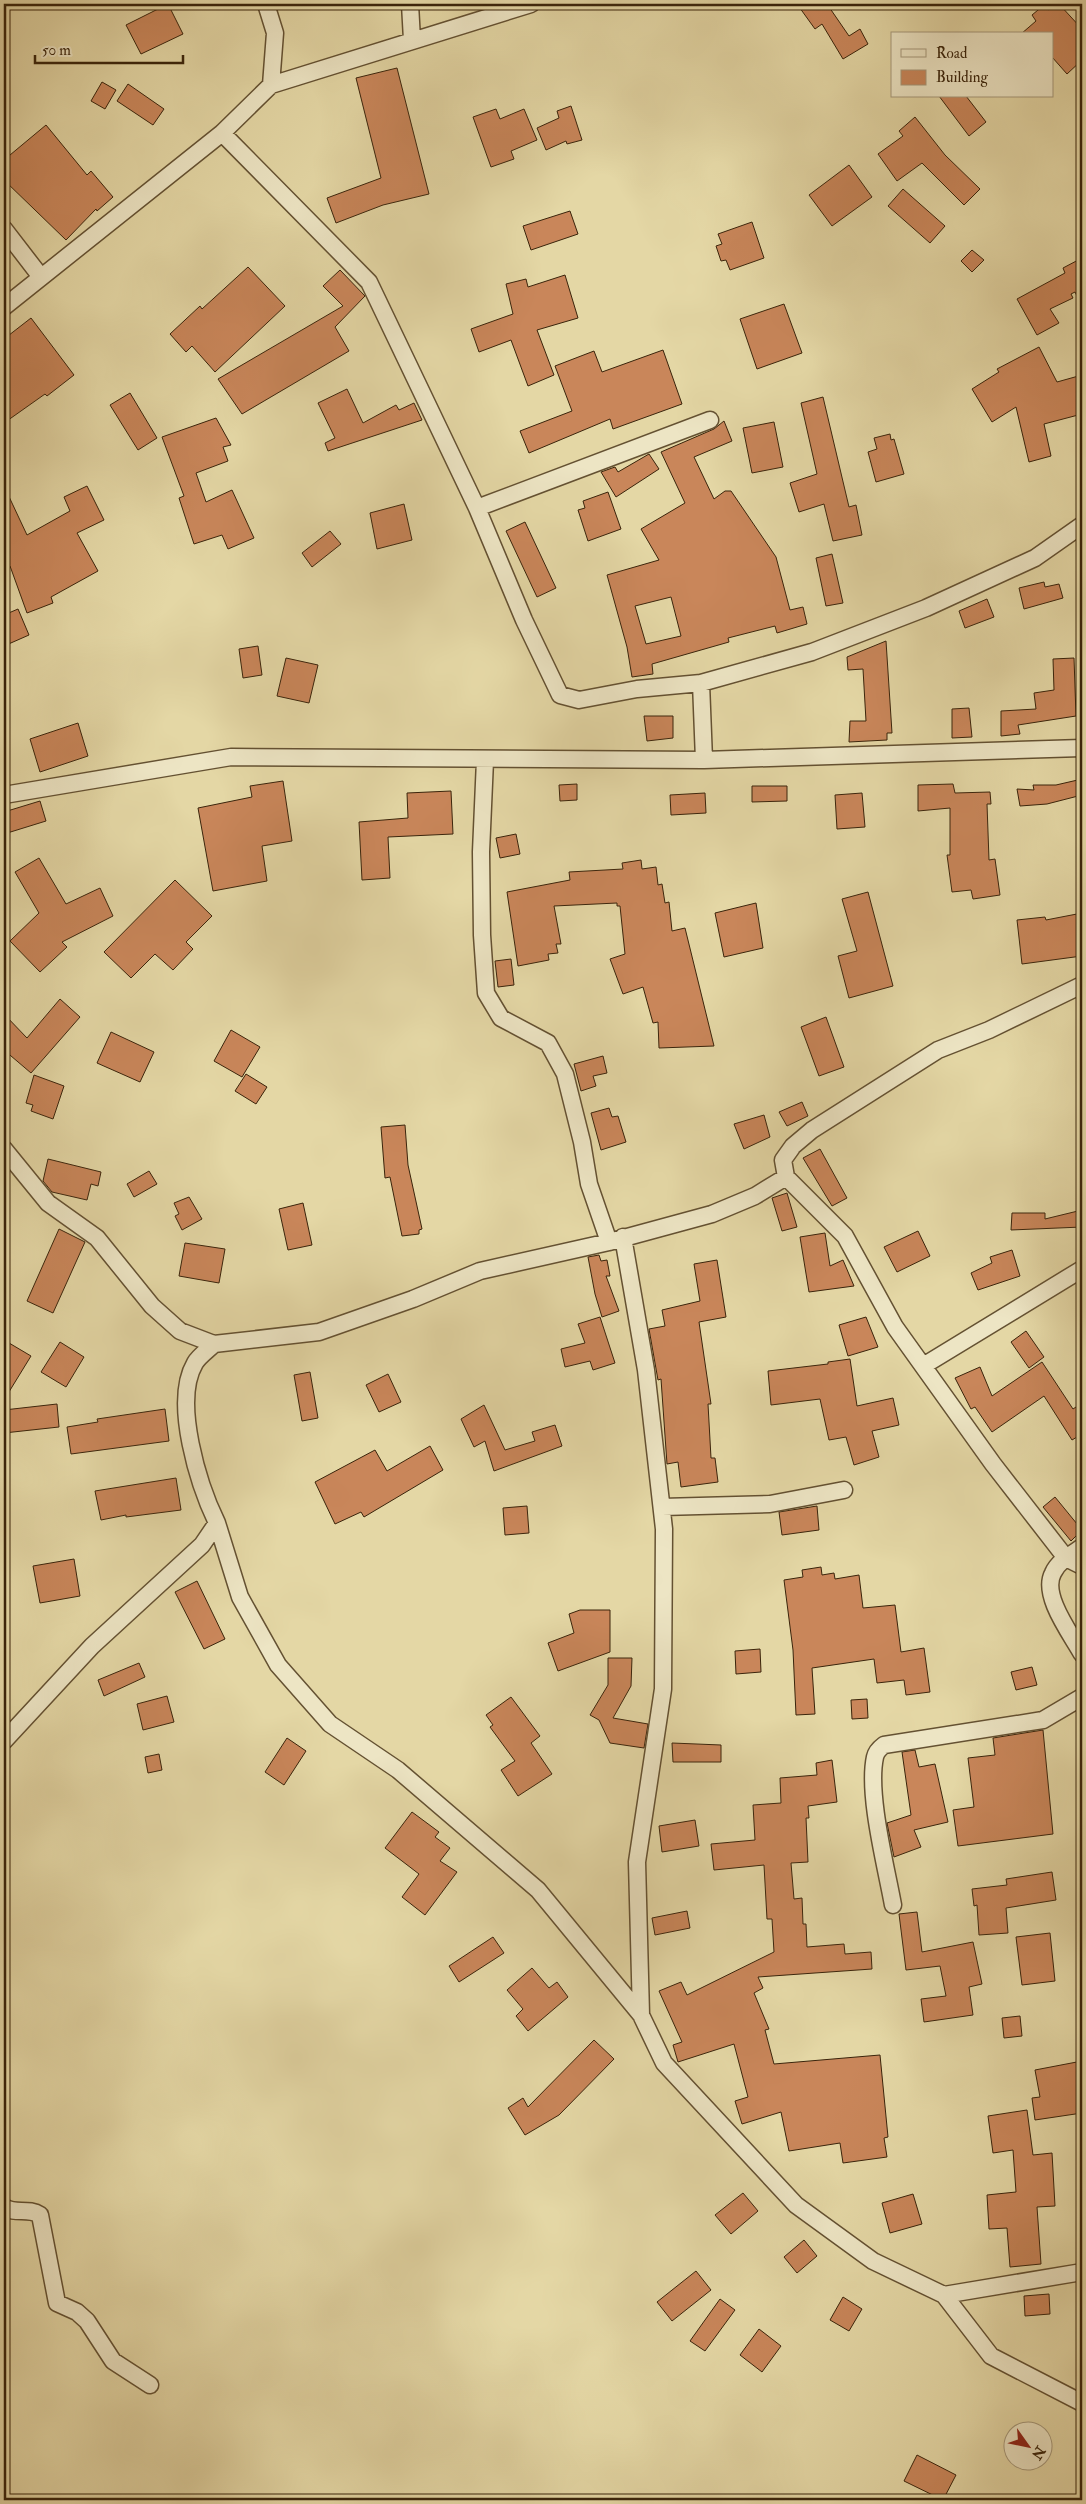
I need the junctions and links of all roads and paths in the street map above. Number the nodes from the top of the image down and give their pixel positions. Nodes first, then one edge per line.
1 (266, 4) edge
2 (410, 4) edge
3 (531, 4) edge
4 (412, 40) junction
5 (271, 85) junction
6 (222, 134) junction
7 (4, 229) edge
8 (41, 277) junction
9 (4, 307) edge
10 (710, 420) dead end
11 (477, 508) junction
12 (1082, 525) edge
13 (701, 683) junction
14 (1082, 748) edge
15 (485, 760) junction
16 (704, 760) junction
17 (4, 795) edge
18 (1082, 985) edge
19 (4, 1149) edge
20 (786, 1177) junction
21 (616, 1239) junction
22 (1082, 1269) edge
23 (214, 1344) junction
24 (923, 1366) junction
25 (844, 1490) dead end
26 (662, 1507) junction
27 (217, 1523) junction
28 (1082, 1547) edge
29 (1066, 1558) junction
30 (1082, 1566) edge
31 (1082, 1654) edge
32 (1082, 1697) edge
33 (4, 1741) edge
34 (893, 1905) dead end
35 (641, 2015) junction
36 (4, 2208) edge
37 (1082, 2272) edge
38 (944, 2295) junction
39 (150, 2384) dead end
40 (1082, 2403) edge

1 - 5 street
2 - 4 street
3 - 4 street
4 - 5 street
5 - 6 street
6 - 8 street
6 - 11 street
7 - 8 street
8 - 9 street
10 - 11 street
11 - 13 street
12 - 13 street
13 - 16 street
14 - 16 street
15 - 16 street
15 - 17 street
15 - 21 street
18 - 20 street
19 - 23 street
20 - 21 street
20 - 24 street
21 - 23 street
21 - 26 street
22 - 24 street
23 - 27 street
24 - 29 street
25 - 26 street
26 - 35 street
27 - 33 street
27 - 35 street
28 - 29 street
29 - 30 street
29 - 31 street
32 - 34 street
35 - 38 street
36 - 39 street
37 - 38 street
38 - 40 street

